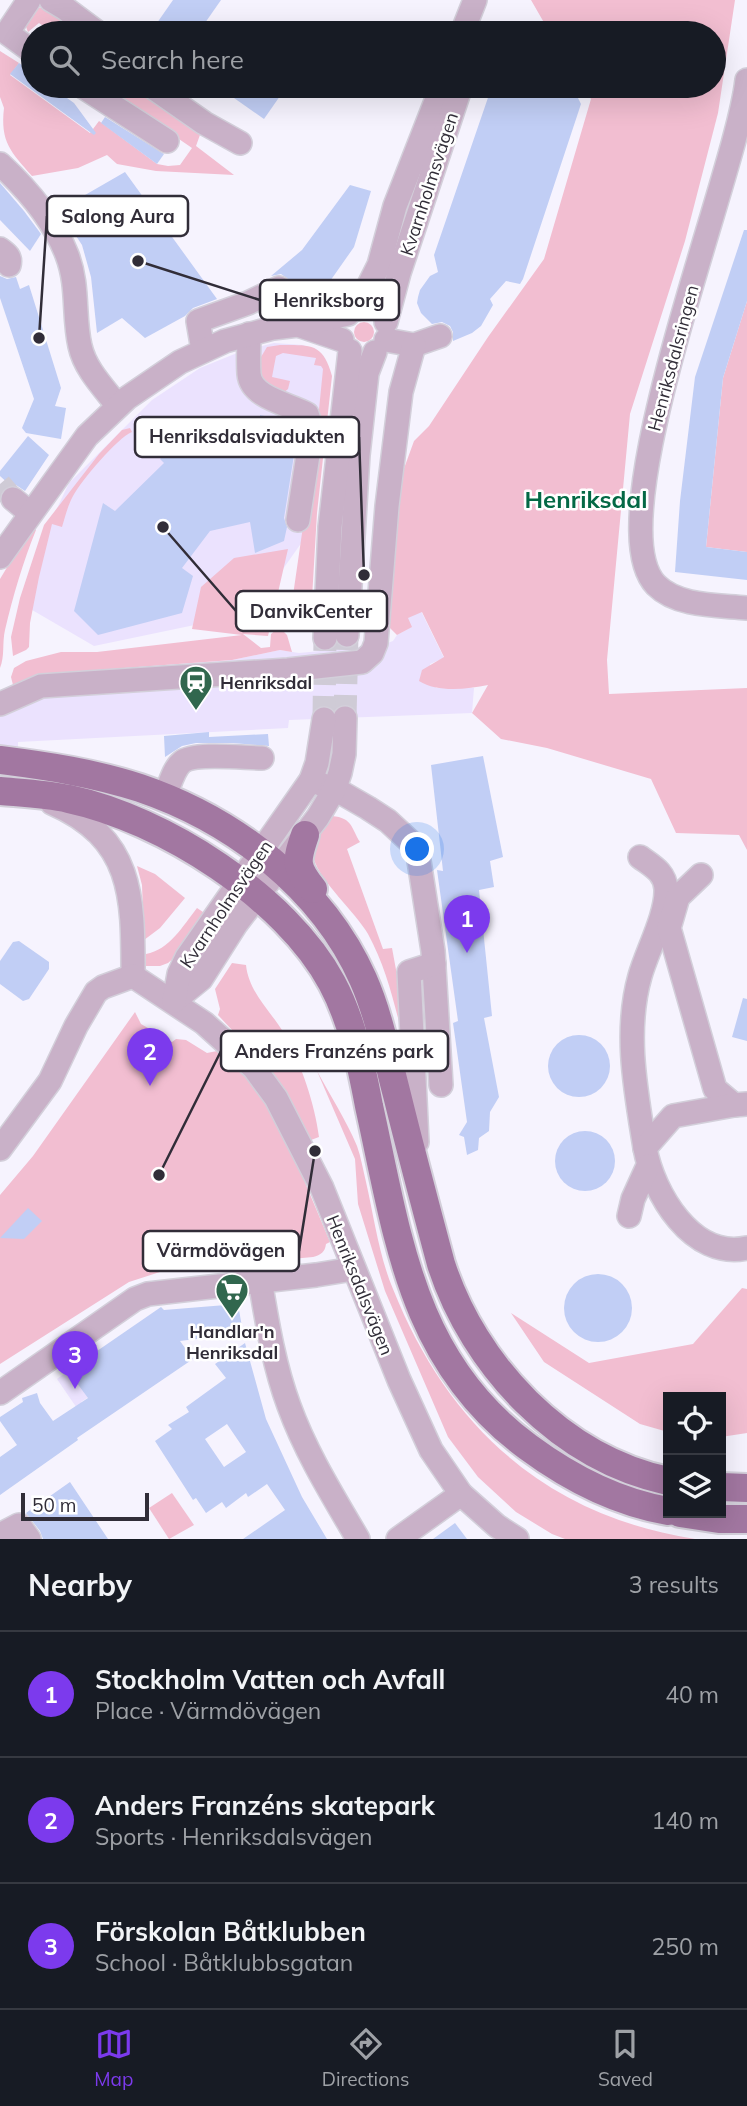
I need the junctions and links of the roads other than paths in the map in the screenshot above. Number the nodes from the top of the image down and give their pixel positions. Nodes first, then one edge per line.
1 (29, 0) edge
2 (51, 0) edge
3 (475, 0) edge
4 (489, 0) edge
5 (82, 21) edge
6 (467, 21) edge
7 (481, 21) edge
8 (21, 43) edge
9 (747, 80) edge
10 (101, 98) edge
11 (169, 98) edge
12 (437, 98) edge
13 (457, 98) edge
14 (167, 141) dead end
15 (240, 143) dead end
16 (0, 164) edge
17 (352, 312) junction
18 (298, 326) junction
19 (273, 328) junction
20 (249, 334) junction
21 (440, 336) dead end
22 (382, 338) junction
23 (346, 345) junction
24 (414, 345) junction
25 (203, 350) junction
26 (117, 405) junction
27 (298, 520) dead end
28 (0, 557) edge
29 (747, 608) edge
30 (0, 704) edge
31 (261, 758) dead end
32 (0, 760) edge
33 (311, 779) junction
34 (334, 790) junction
35 (0, 791) edge
36 (32, 794) junction
37 (164, 798) junction
38 (305, 835) junction
39 (640, 857) dead end
40 (270, 860) junction
41 (701, 875) dead end
42 (249, 889) junction
43 (434, 964) junction
44 (133, 976) junction
45 (174, 1001) junction
46 (384, 1048) junction
47 (441, 1085) dead end
48 (740, 1104) edge
49 (0, 1149) edge
50 (647, 1157) junction
51 (418, 1177) junction
52 (629, 1216) dead end
53 (747, 1248) edge
54 (353, 1269) junction
55 (260, 1280) junction
56 (0, 1393) edge
57 (663, 1479) edge
58 (726, 1487) edge
59 (747, 1488) edge
60 (461, 1494) junction
61 (663, 1510) edge
62 (712, 1518) edge
63 (747, 1519) edge
64 (0, 1535) edge
65 (29, 1539) edge
66 (358, 1539) edge
67 (398, 1539) edge
68 (517, 1539) edge

1 - 8 street
2 - 5 street
3 - 6 street
4 - 7 street
9 - 29 street, Henriksdalsringen
10 - 14 street
11 - 15 street
12 - 17 street, Kvarnholmsvägen
13 - 22 street, Kvarnholmsvägen
16 - 26 street
17 - 18 street
17 - 22 street
17 - 23 street
18 - 19 street
18 - 23 street
19 - 20 street
19 - 25 street
20 - 25 street
20 - 27 street
21 - 24 street
22 - 23 street
22 - 23 street, Kvarnholmsvägen
22 - 24 street
24 - 30 street
25 - 26 street
26 - 28 street
31 - 37 street
32 - 37 main road
33 - 34 street
33 - 34 street, Kvarnholmsvägen
33 - 40 street, Kvarnholmsvägen
34 - 38 street, Kvarnholmsvägen
34 - 43 street
35 - 36 main road
36 - 42 main road
36 - 44 street
37 - 40 main road
38 - 40 street, Kvarnholmsvägen
38 - 46 main road
39 - 50 street
40 - 42 street, Kvarnholmsvägen
40 - 46 main road
41 - 48 street
42 - 45 street, Kvarnholmsvägen
42 - 45 street, Kvarnholmsvägen
42 - 61 main road
43 - 47 street
43 - 51 street
44 - 45 street, Henriksdalsvägen
44 - 49 street
45 - 54 street, Henriksdalsvägen
46 - 51 main road
48 - 50 street
50 - 52 street
50 - 53 street
51 - 57 main road
54 - 55 street
54 - 60 street, Henriksdalsvägen
55 - 56 street
55 - 66 street
58 - 59 main road
60 - 67 street
60 - 68 street, Henriksdalsvägen
62 - 63 main road
64 - 65 street

